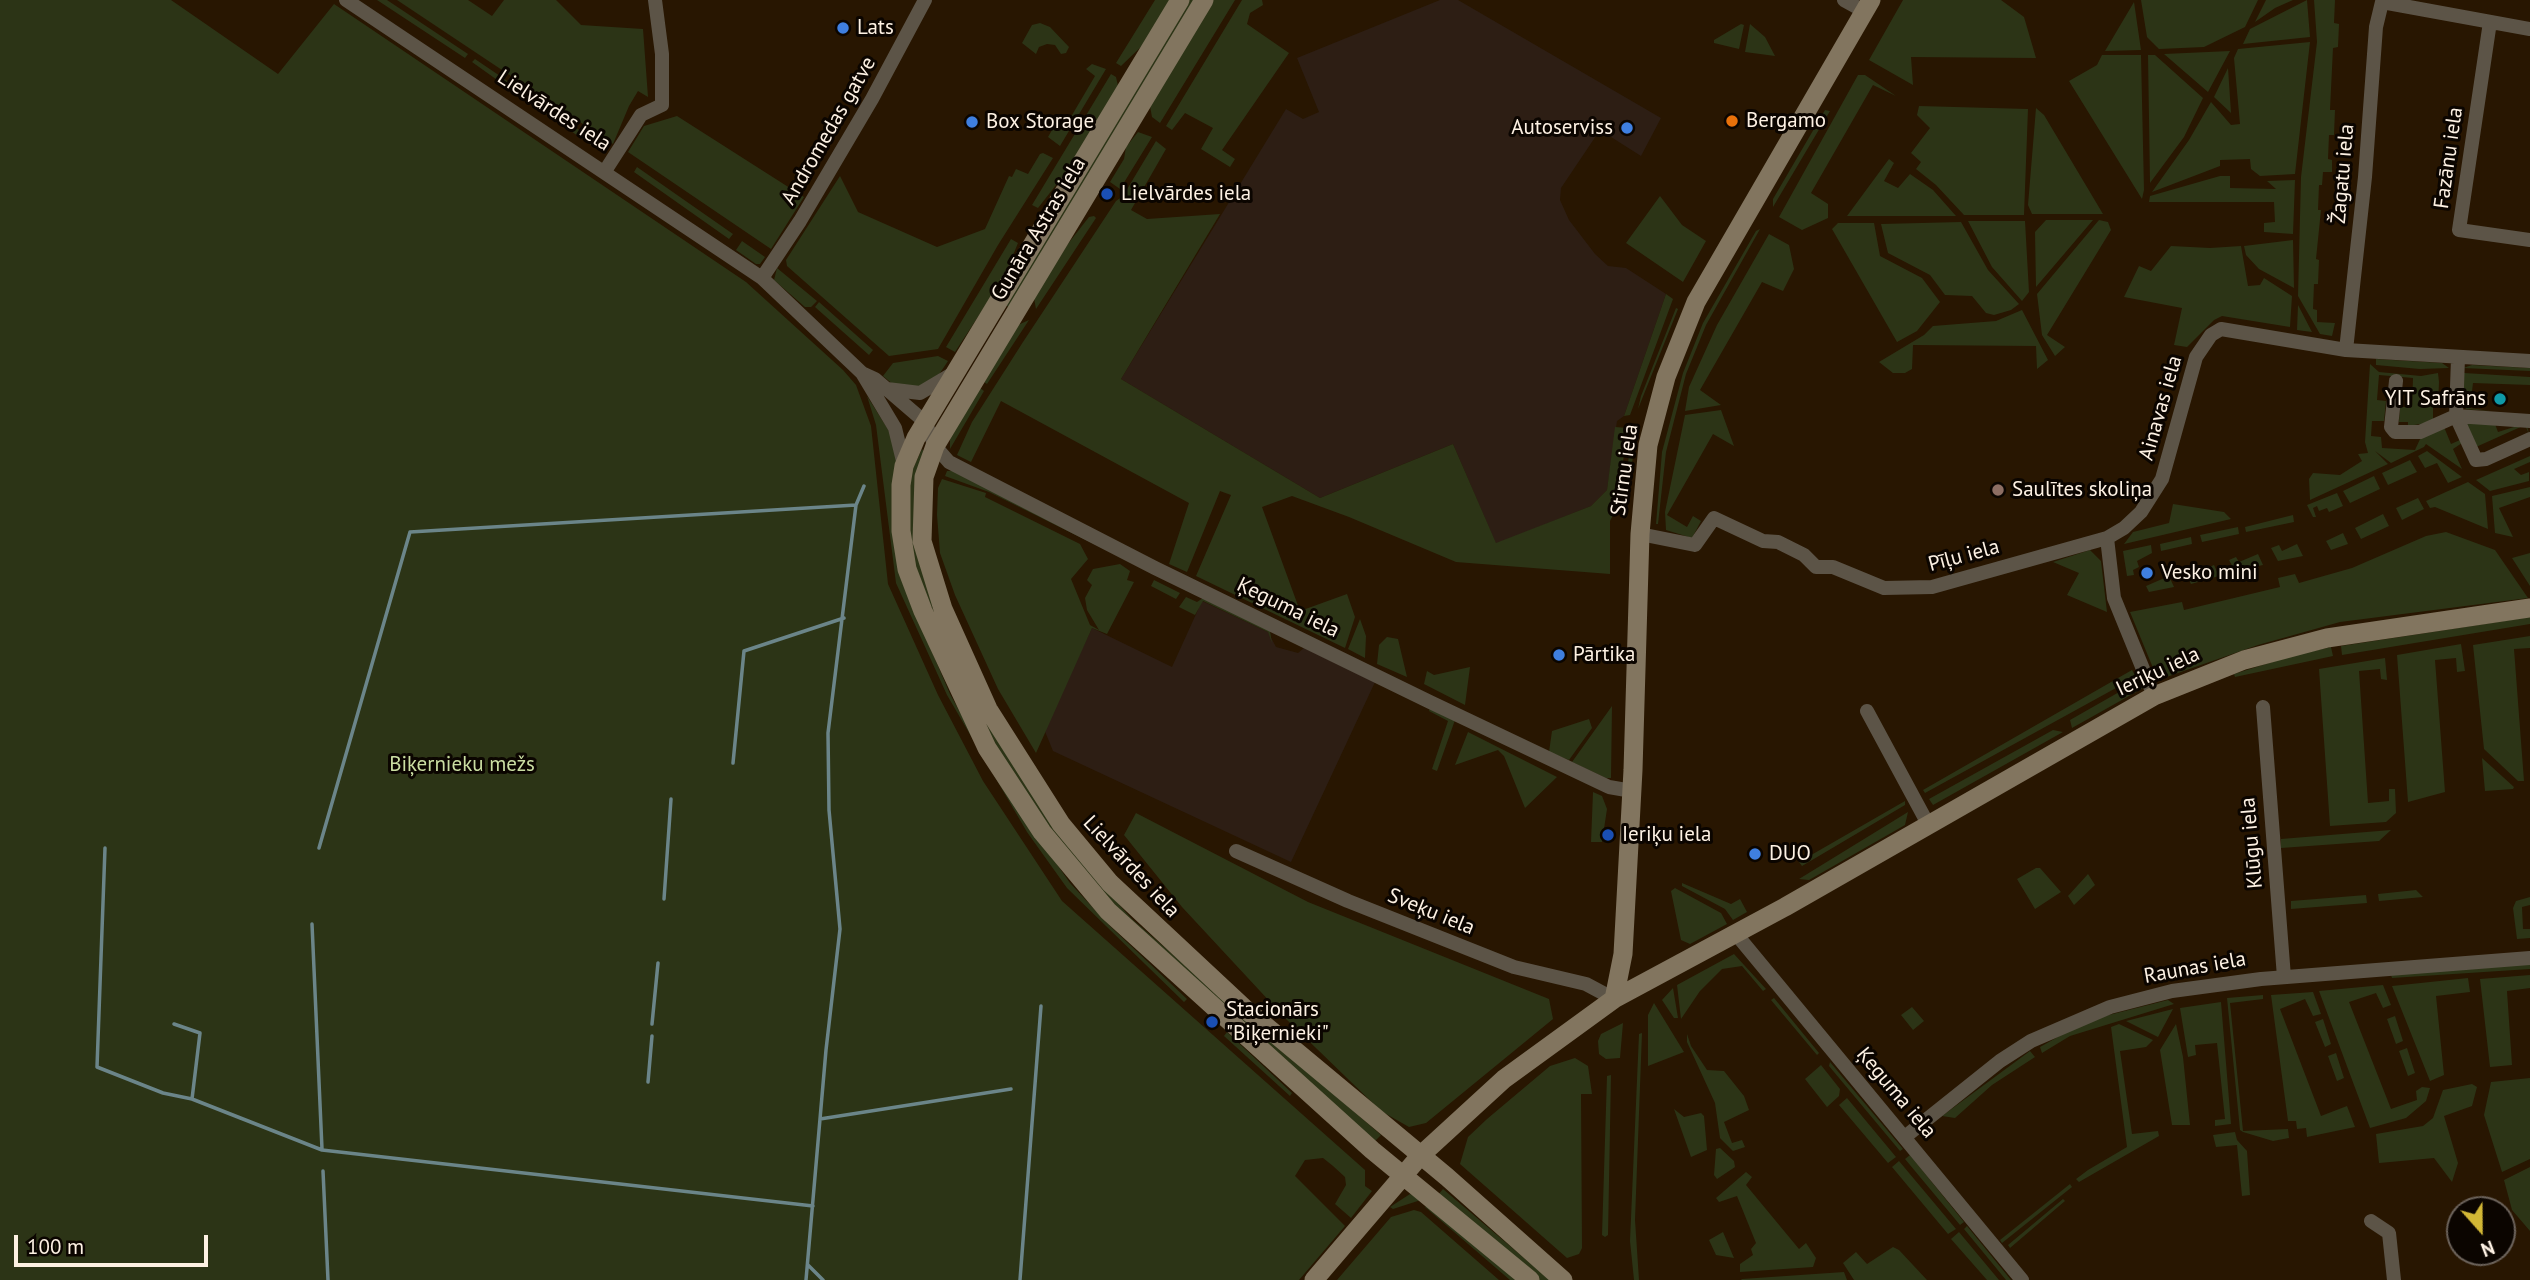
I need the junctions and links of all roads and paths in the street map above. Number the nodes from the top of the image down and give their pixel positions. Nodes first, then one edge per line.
1 (346, 0) edge
2 (655, 0) edge
3 (925, 0) edge
4 (1180, 0) edge
5 (1204, 0) edge
6 (1844, 0) edge
7 (2382, 2) edge
8 (1868, 5) edge
9 (2490, 22) junction
10 (2530, 29) edge
11 (605, 171) junction
12 (2530, 240) edge
13 (762, 278) junction
14 (991, 310) junction
15 (1009, 321) junction
16 (2346, 350) junction
17 (2458, 358) junction
18 (2530, 361) edge
19 (862, 373) junction
20 (953, 374) junction
21 (2396, 381) dead end
22 (885, 389) junction
23 (884, 407) junction
24 (2456, 416) junction
25 (2530, 421) edge
26 (920, 430) junction
27 (2530, 439) edge
28 (935, 446) junction
29 (904, 466) junction
30 (1640, 534) junction
31 (2106, 538) junction
32 (2530, 608) edge
33 (2154, 696) junction
34 (2263, 707) dead end
35 (1867, 711) dead end
36 (1632, 791) junction
37 (1928, 824) junction
38 (1236, 851) dead end
39 (1736, 934) junction
40 (2530, 958) edge
41 (2284, 977) junction
42 (1614, 999) junction
43 (1906, 1136) junction
44 (1420, 1156) junction
45 (1404, 1174) junction
46 (2371, 1221) dead end
47 (1314, 1280) edge
48 (1530, 1280) edge
49 (1563, 1280) edge
50 (2022, 1280) edge
51 (2394, 1280) edge

1 - 11 street, Lielvārdes iela
2 - 11 street
3 - 13 street, Andromedas gatve
4 - 14 main road, Gunāra Astras iela
5 - 15 main road, Gunāra Astras iela
6 - 8 street
7 - 9 street
7 - 16 street, Žagatu iela
8 - 30 main road, Stirnu iela
9 - 10 street
9 - 12 street, Fazānu iela
11 - 13 street, Lielvārdes iela
13 - 19 street, Lielvārdes iela
14 - 15 main road
14 - 20 main road, Gunāra Astras iela
15 - 28 main road, Gunāra Astras iela
16 - 17 street
16 - 31 street, Ainavas iela
17 - 18 street
17 - 24 street
19 - 22 street, Lielvārdes iela
19 - 23 street, Lielvārdes iela
20 - 22 street, Gunāra Astras iela
20 - 26 main road, Gunāra Astras iela
21 - 24 street
22 - 26 street, Lielvārdes iela
23 - 26 street
23 - 29 street, Lielvārdes iela
24 - 25 street
24 - 27 street
26 - 28 street, Lielvārdes iela
26 - 29 main road, Lielvārdes iela
28 - 36 street, Ķeguma iela
28 - 44 main road, Lielvārdes iela
29 - 45 main road, Lielvārdes iela
30 - 31 street, Pīļu iela
30 - 36 main road, Stirnu iela
31 - 33 street
32 - 33 main road, Ieriķu iela
33 - 37 main road, Ieriķu iela
34 - 41 street, Klūgu iela
35 - 37 street
36 - 42 main road, Stirnu iela
37 - 39 main road, Ieriķu iela
38 - 42 street, Sveķu iela
39 - 42 main road, Ieriķu iela
39 - 43 street, Ķeguma iela
40 - 41 street, Raunas iela
41 - 43 street, Raunas iela
42 - 44 main road, Ieriķu iela
43 - 50 street, Ķeguma iela
44 - 45 main road, Ieriķu iela
44 - 49 main road, Lielvārdes iela
45 - 47 main road, Ieriķu iela
45 - 48 main road, Lielvārdes iela
46 - 51 street

